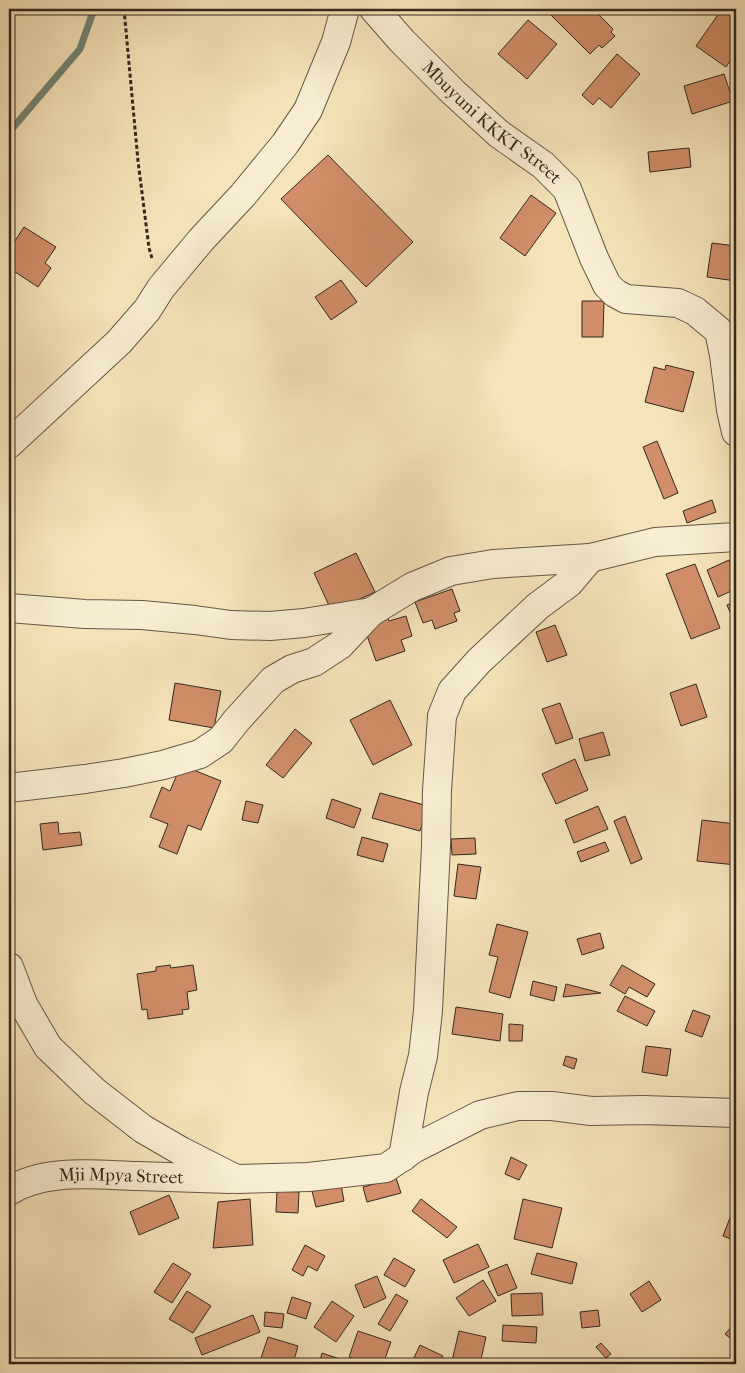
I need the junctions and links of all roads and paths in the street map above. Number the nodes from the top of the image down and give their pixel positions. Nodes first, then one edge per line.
1 (124, 9) edge
2 (345, 9) edge
3 (374, 9) edge
4 (161, 288) junction
5 (736, 432) edge
6 (9, 444) edge
7 (736, 537) edge
8 (590, 558) junction
9 (9, 608) edge
10 (372, 612) junction
11 (9, 788) edge
12 (9, 967) edge
13 (736, 1113) edge
14 (403, 1157) junction
15 (236, 1179) junction
16 (9, 1191) edge

1 - 4 path
2 - 4 street
3 - 5 street, Mbuyuni KKKT Street
4 - 6 street
7 - 8 street
8 - 10 street
8 - 14 street
9 - 10 street
10 - 11 street
12 - 15 street
13 - 14 street, Mji Mpya Street
14 - 15 street, Mji Mpya Street
15 - 16 street, Mji Mpya Street

